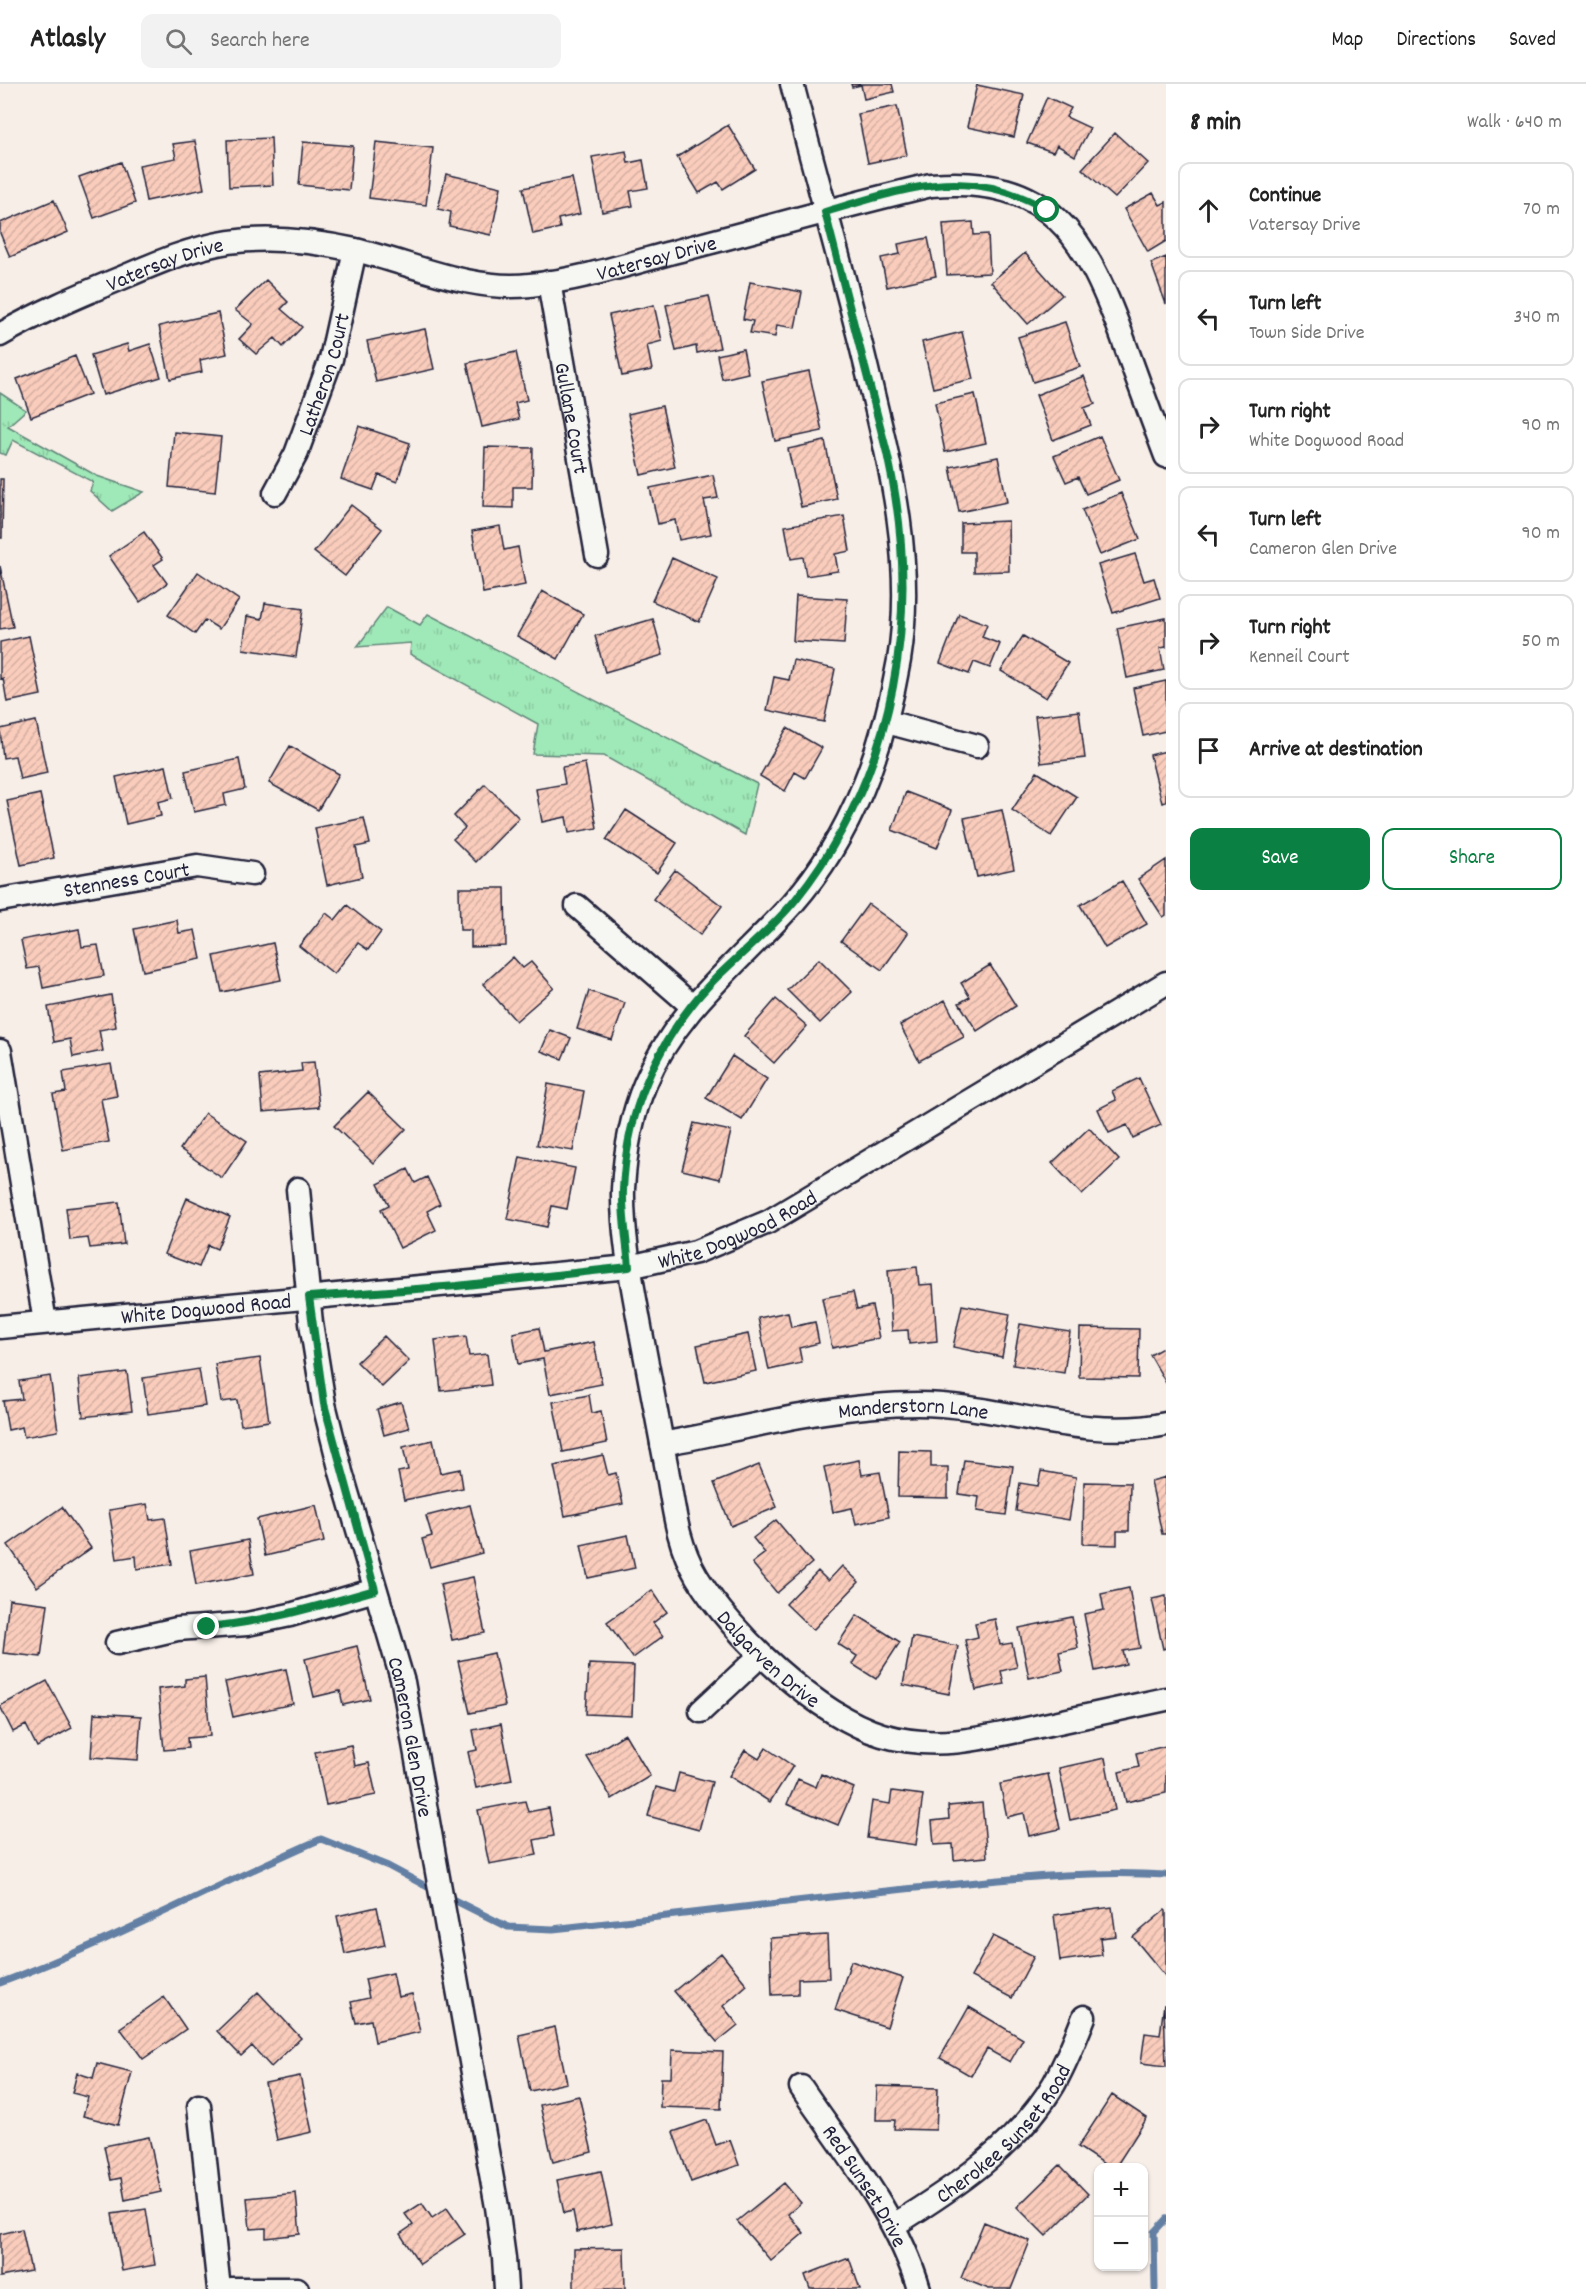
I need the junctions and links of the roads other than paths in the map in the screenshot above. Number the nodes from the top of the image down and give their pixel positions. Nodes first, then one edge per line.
1 (792, 84) edge
2 (825, 212) junction
3 (355, 250) junction
4 (549, 282) junction
5 (0, 335) edge
6 (1166, 456) edge
7 (275, 493) dead end
8 (597, 555) dead end
9 (887, 722) junction
10 (977, 746) dead end
11 (252, 874) dead end
12 (0, 900) edge
13 (577, 906) dead end
14 (1166, 983) edge
15 (691, 1005) junction
16 (0, 1051) edge
17 (298, 1189) dead end
18 (629, 1267) junction
19 (309, 1297) junction
20 (45, 1322) junction
21 (0, 1327) edge
22 (1166, 1424) edge
23 (662, 1444) junction
24 (375, 1590) junction
25 (117, 1644) dead end
26 (761, 1655) junction
27 (1166, 1699) edge
28 (701, 1711) dead end
29 (1084, 2017) dead end
30 (801, 2087) dead end
31 (199, 2106) dead end
32 (894, 2225) junction
33 (219, 2289) edge
34 (231, 2289) edge
35 (297, 2289) edge
36 (506, 2289) edge
37 (919, 2289) edge

1 - 2 street, Dalgarven Drive
2 - 4 street, Vatersay Drive
2 - 6 street, Vatersay Drive
2 - 9 street, Dalgarven Drive
3 - 4 street, Vatersay Drive
3 - 5 street, Vatersay Drive
3 - 7 street, Latheron Court
4 - 8 street, Gullane Court
9 - 10 street
9 - 15 street, Dalgarven Drive
11 - 12 street, Stenness Court
13 - 15 street
14 - 18 street, White Dogwood Road
15 - 18 street, Dalgarven Drive
16 - 20 street
17 - 19 street, Cameron Glen Drive
18 - 19 street, White Dogwood Road
18 - 23 street, Dalgarven Drive
19 - 20 street, White Dogwood Road
19 - 24 street, Cameron Glen Drive
20 - 21 street, White Dogwood Road
22 - 23 street, Manderstorn Lane
23 - 26 street, Dalgarven Drive
24 - 25 street
24 - 36 street, Cameron Glen Drive
26 - 27 street, Dalgarven Drive
26 - 28 street
29 - 32 street, Cherokee Sunset Road
30 - 32 street, Red Sunset Drive
31 - 33 street
32 - 37 street, Red Sunset Drive
34 - 35 street

